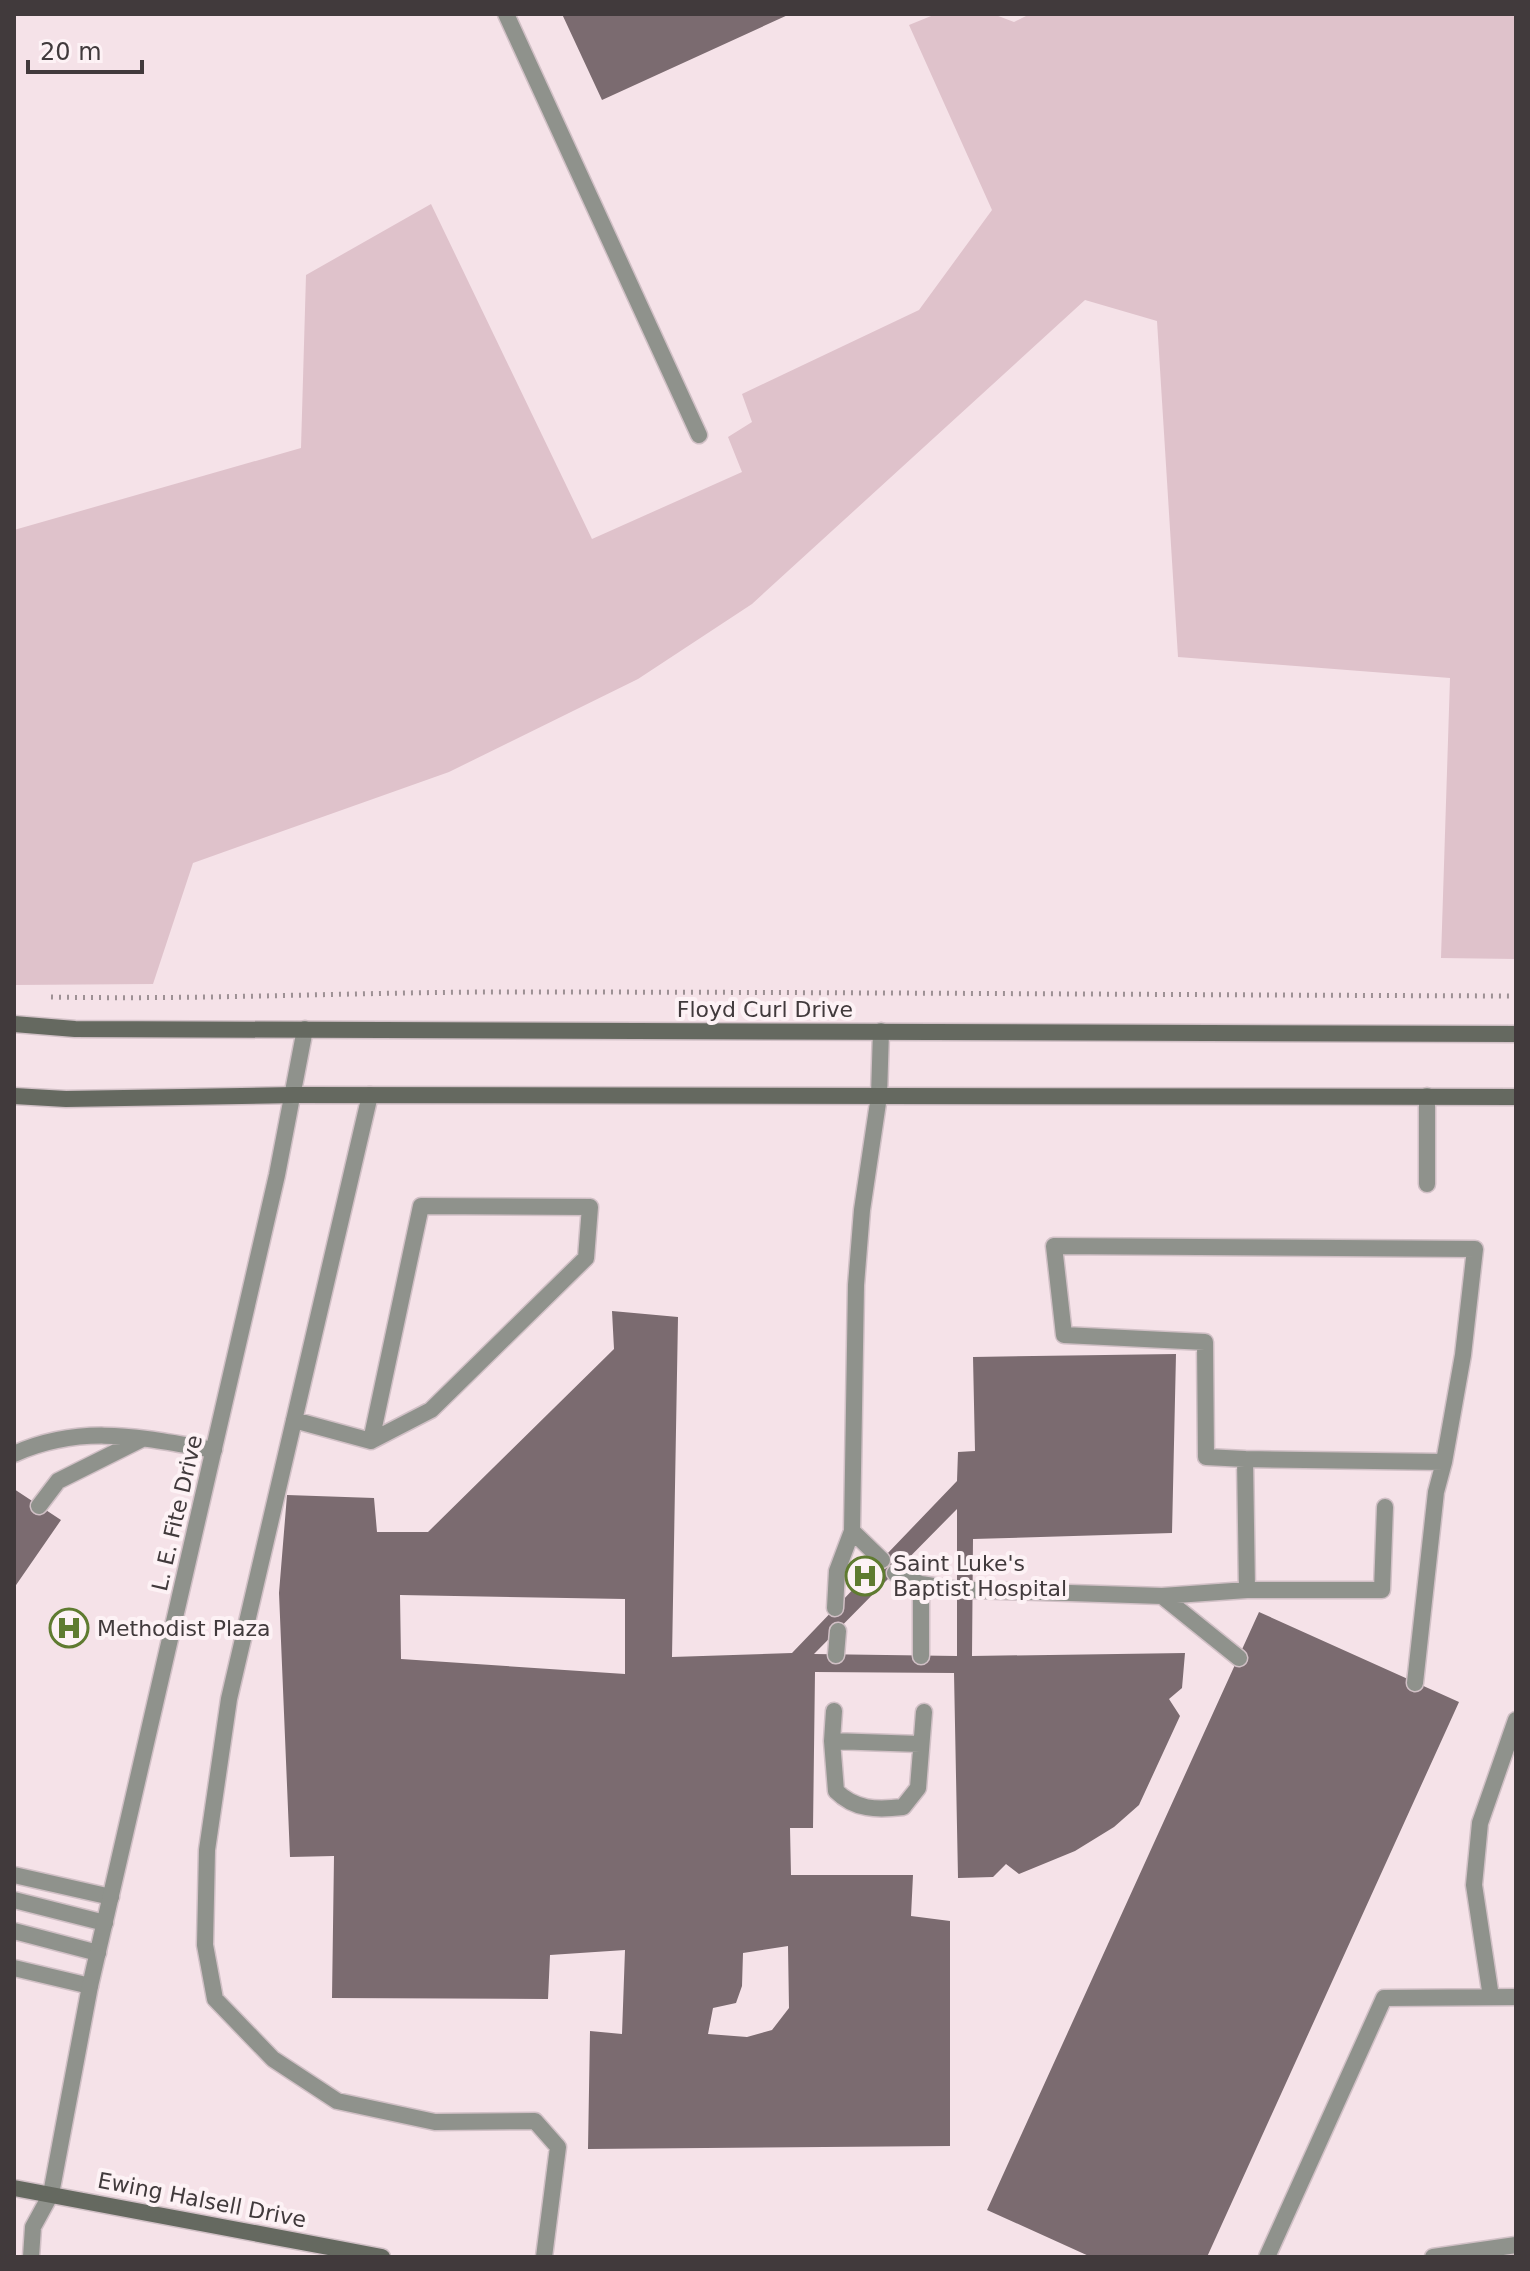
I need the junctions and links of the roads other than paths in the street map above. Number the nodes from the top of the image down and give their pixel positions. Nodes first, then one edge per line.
1 (506, 14) edge
2 (699, 435) dead end
3 (14, 1024) edge
4 (305, 1029) junction
5 (881, 1031) junction
6 (1516, 1034) edge
7 (294, 1095) junction
8 (370, 1095) junction
9 (14, 1096) edge
10 (879, 1096) junction
11 (1427, 1096) junction
12 (1516, 1097) edge
13 (1427, 1184) dead end
14 (294, 1420) junction
15 (144, 1438) junction
16 (371, 1441) junction
17 (214, 1450) junction
18 (14, 1454) edge
19 (1245, 1459) junction
20 (1444, 1462) junction
21 (39, 1506) dead end
22 (1385, 1507) dead end
23 (852, 1531) junction
24 (882, 1560) dead end
25 (895, 1573) dead end
26 (921, 1584) junction
27 (1247, 1590) junction
28 (1162, 1596) junction
29 (835, 1608) dead end
30 (838, 1631) dead end
31 (836, 1655) dead end
32 (921, 1656) dead end
33 (1239, 1658) dead end
34 (1415, 1683) dead end
35 (834, 1711) dead end
36 (924, 1712) dead end
37 (1516, 1720) edge
38 (832, 1741) junction
39 (920, 1744) junction
40 (14, 1875) edge
41 (111, 1897) junction
42 (14, 1900) edge
43 (105, 1923) junction
44 (14, 1931) edge
45 (98, 1953) junction
46 (14, 1968) edge
47 (90, 1986) junction
48 (1491, 1997) junction
49 (1516, 1997) edge
50 (14, 2188) edge
51 (51, 2194) junction
52 (1516, 2245) edge
53 (31, 2257) edge
54 (382, 2257) edge
55 (544, 2257) edge
56 (1267, 2257) edge
57 (1433, 2257) edge

1 - 2 street
3 - 4 street, Floyd Curl Drive
4 - 5 street, Floyd Curl Drive
4 - 7 street, L. E. Fite Drive
5 - 6 street, Floyd Curl Drive
5 - 10 street
7 - 8 street
7 - 9 street
7 - 17 street, L. E. Fite Drive
8 - 10 street
8 - 14 street
10 - 11 street
10 - 23 street
11 - 12 street
11 - 13 street
14 - 16 street
14 - 55 street
15 - 17 street
15 - 18 street
15 - 21 street
16 - 16 street
17 - 41 street, L. E. Fite Drive
19 - 20 street
19 - 20 street
19 - 27 street
20 - 34 street
22 - 27 street
23 - 24 street
23 - 29 street
25 - 26 street
26 - 28 street
26 - 32 street
27 - 28 street
28 - 33 street
30 - 31 street
35 - 38 street
36 - 39 street
37 - 48 street
38 - 39 street
38 - 39 street
40 - 41 street
41 - 43 street, L. E. Fite Drive
42 - 43 street
43 - 45 street, L. E. Fite Drive
44 - 45 street
45 - 47 street, L. E. Fite Drive
46 - 47 street
47 - 51 street, L. E. Fite Drive
48 - 49 street
48 - 56 street
50 - 51 street, Ewing Halsell Drive
51 - 53 street, L. E. Fite Drive
51 - 54 street, Ewing Halsell Drive
52 - 57 street

